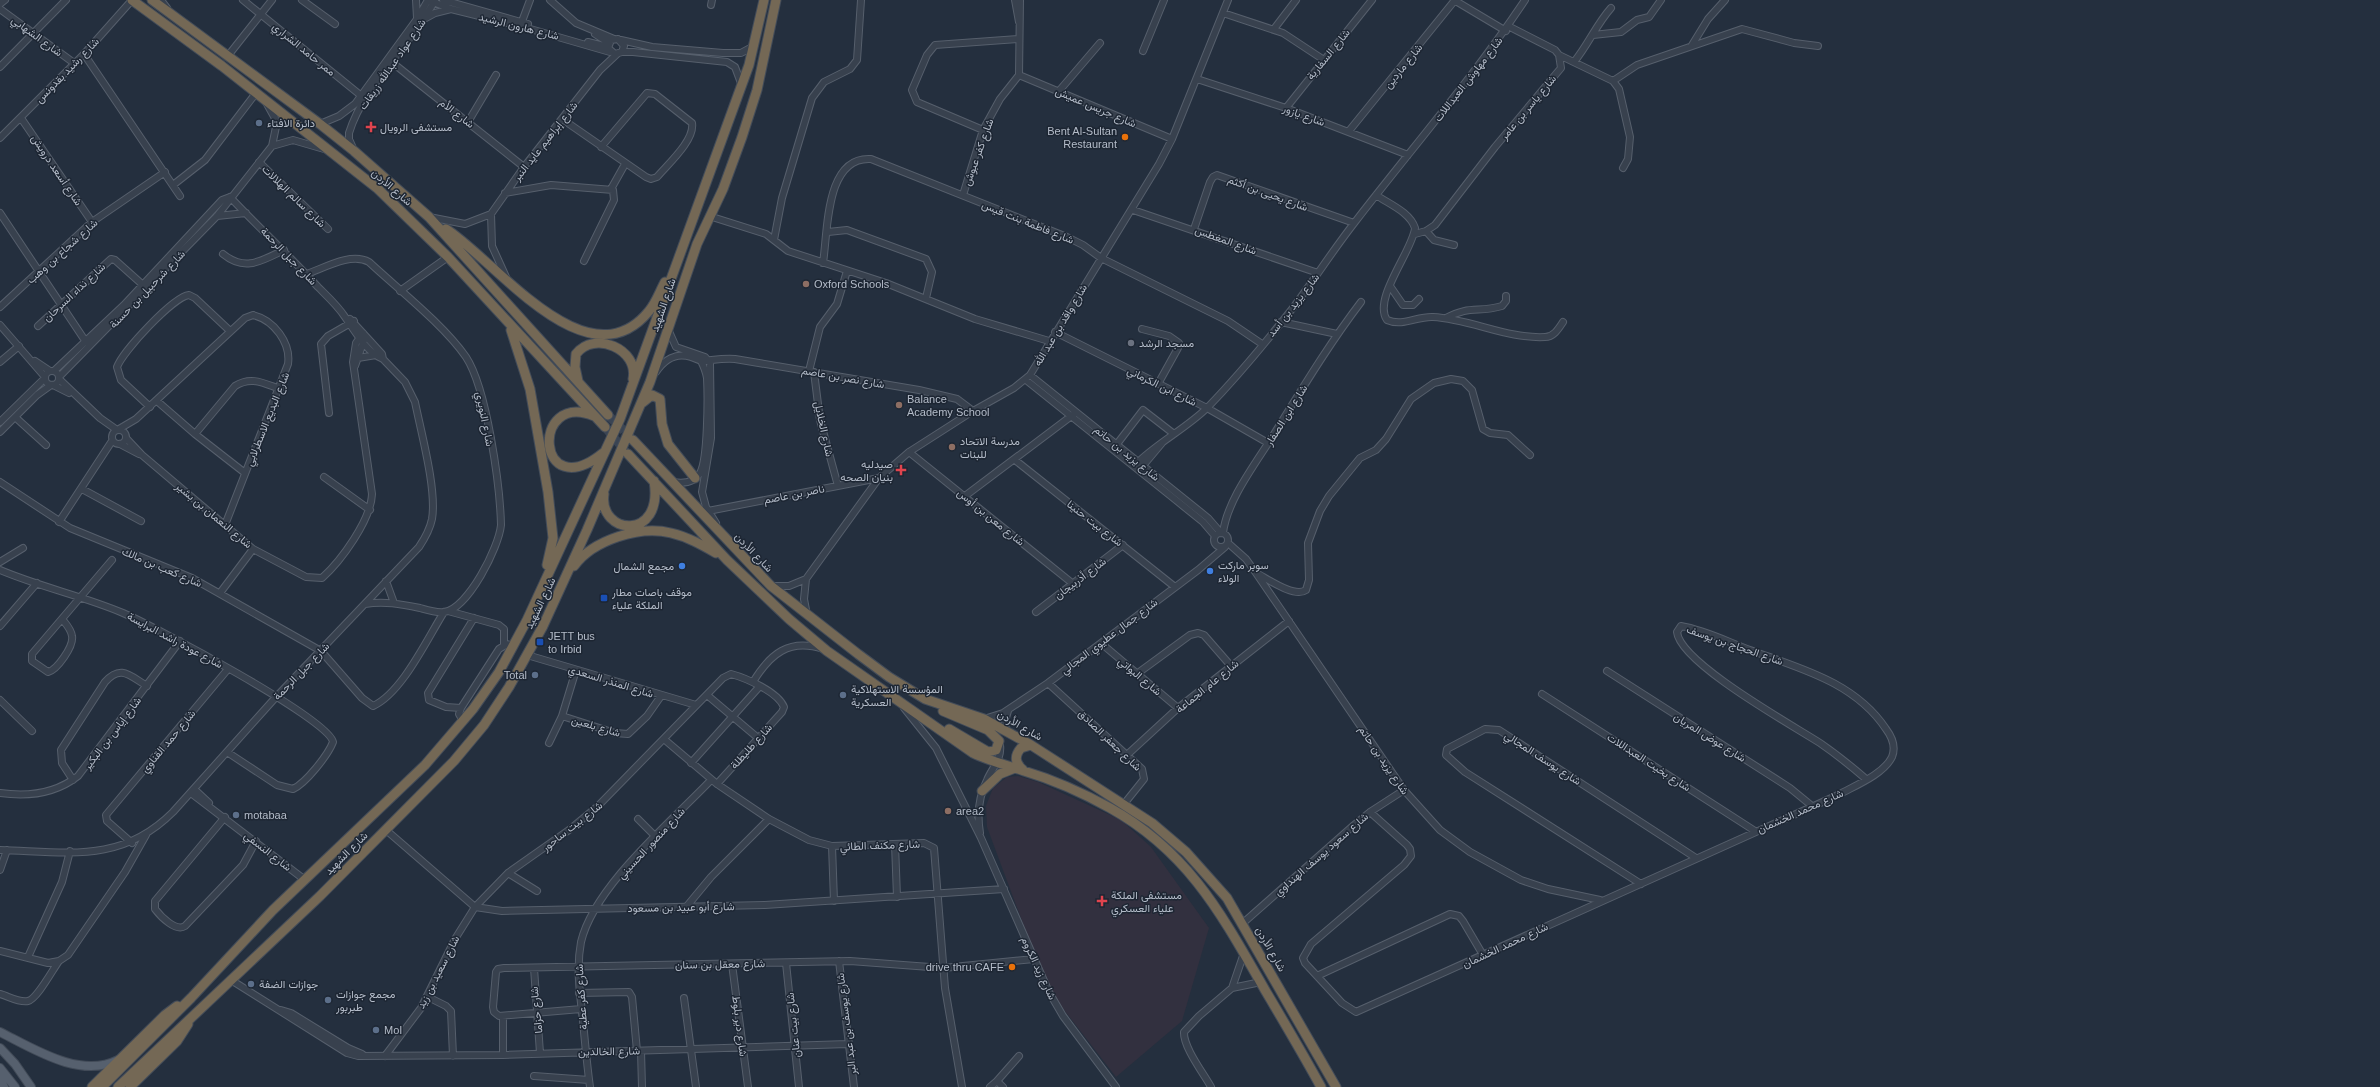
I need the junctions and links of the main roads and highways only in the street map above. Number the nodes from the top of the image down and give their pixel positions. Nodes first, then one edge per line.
1 (132, 0) edge
2 (152, 0) edge
3 (764, 0) edge
4 (776, 0) edge
5 (432, 220) junction
6 (682, 249) junction
7 (509, 326) junction
8 (579, 383) junction
9 (632, 387) junction
10 (640, 406) junction
11 (608, 415) tunnel mouth
12 (595, 417) junction
13 (605, 427) tunnel mouth
14 (633, 440) tunnel mouth
15 (604, 452) junction
16 (628, 454) tunnel mouth
17 (609, 477) junction
18 (699, 480) road end
19 (654, 481) junction
20 (724, 558) junction
21 (544, 580) junction
22 (562, 584) junction
23 (925, 698) junction
24 (918, 712) junction
25 (1031, 745) junction
26 (1019, 769) junction
27 (982, 791) road end
28 (190, 998) junction
29 (190, 1018) junction
30 (0, 1032) edge
31 (0, 1048) edge
32 (122, 1058) junction
33 (0, 1068) edge
34 (0, 1078) edge
35 (4, 1087) edge
36 (15, 1087) edge
37 (31, 1087) edge
38 (92, 1087) edge
39 (102, 1087) edge
40 (118, 1087) edge
41 (130, 1087) edge
42 (1321, 1087) edge
43 (1336, 1087) edge

1 - 7 highway, شارع الأردن
2 - 5 highway, شارع الأردن
3 - 6 highway, شارع الشهيد
4 - 10 highway, شارع الشهيد
5 - 6 highway
5 - 8 highway, شارع الأردن
6 - 9 highway, شارع الشهيد
7 - 12 highway, شارع الأردن
7 - 21 highway
8 - 9 highway
8 - 11 highway, شارع الأردن
9 - 15 highway, شارع الشهيد
10 - 17 highway, شارع الشهيد
10 - 18 highway
12 - 13 highway, شارع الأردن
12 - 15 highway
14 - 23 highway, شارع الأردن
15 - 21 highway, شارع الشهيد
16 - 19 highway
17 - 19 highway
17 - 22 highway, شارع الشهيد
19 - 20 highway
20 - 22 highway
20 - 24 highway
21 - 28 highway, شارع الشهيد
22 - 29 highway, شارع الشهيد
23 - 24 highway
23 - 25 highway, شارع الأردن
24 - 26 highway
25 - 26 highway
25 - 43 highway, شارع الأردن
26 - 27 highway
26 - 42 highway
28 - 32 highway
28 - 39 highway, شارع الشهيد
29 - 40 highway, شارع الشهيد
29 - 41 highway
30 - 32 main road
31 - 37 main road
32 - 38 highway
33 - 36 main road
34 - 35 main road

